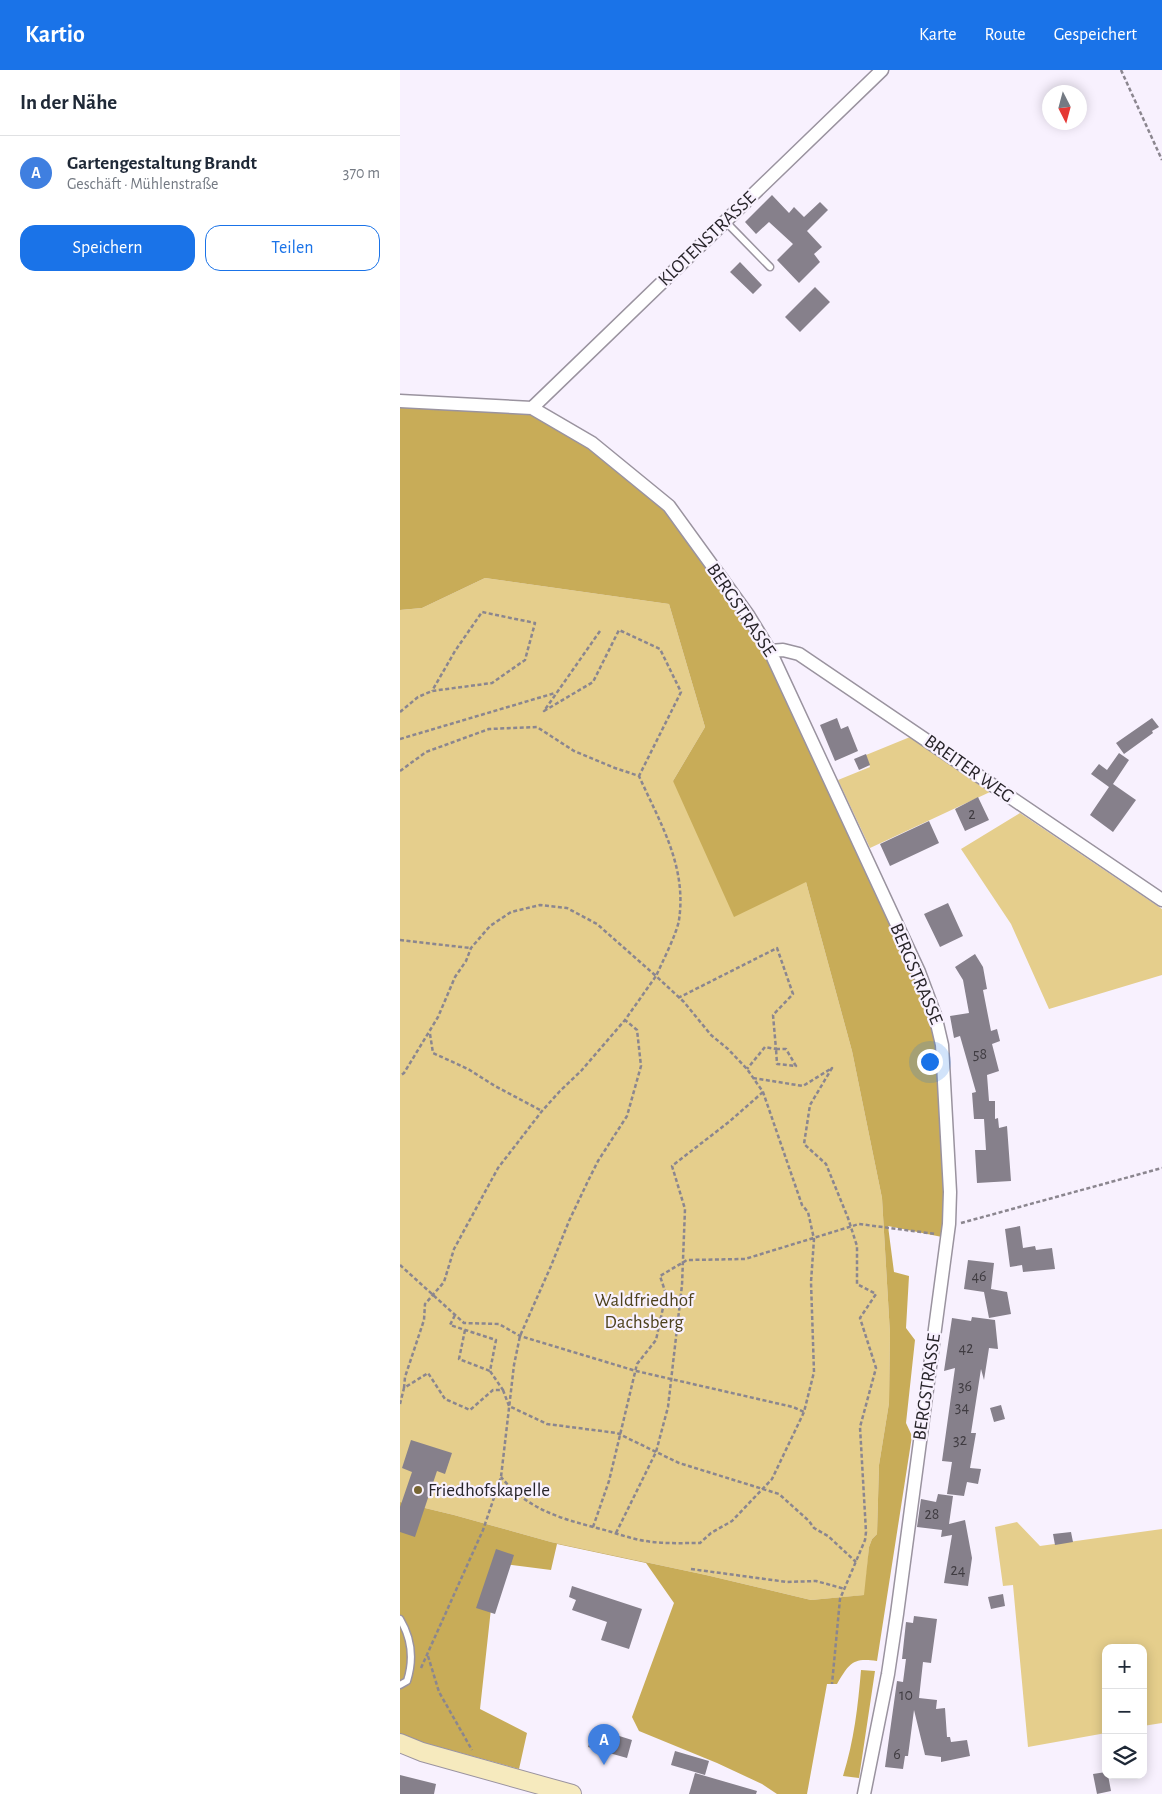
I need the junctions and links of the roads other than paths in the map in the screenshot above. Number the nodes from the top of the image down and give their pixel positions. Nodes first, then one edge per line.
1 (882, 70) edge
2 (726, 221) junction
3 (770, 267) dead end
4 (400, 401) edge
5 (532, 408) junction
6 (770, 651) junction
7 (1162, 900) edge
8 (400, 1619) edge
9 (400, 1685) edge
10 (400, 1744) edge
11 (572, 1794) edge
12 (864, 1794) edge

1 - 2 street, KLOTENSTRASSE
2 - 3 lane
2 - 5 street, KLOTENSTRASSE
4 - 5 street, BERGSTRASSE
5 - 6 street, BERGSTRASSE
6 - 7 street, BREITER WEG
6 - 12 street, BERGSTRASSE
8 - 9 lane
10 - 11 street

